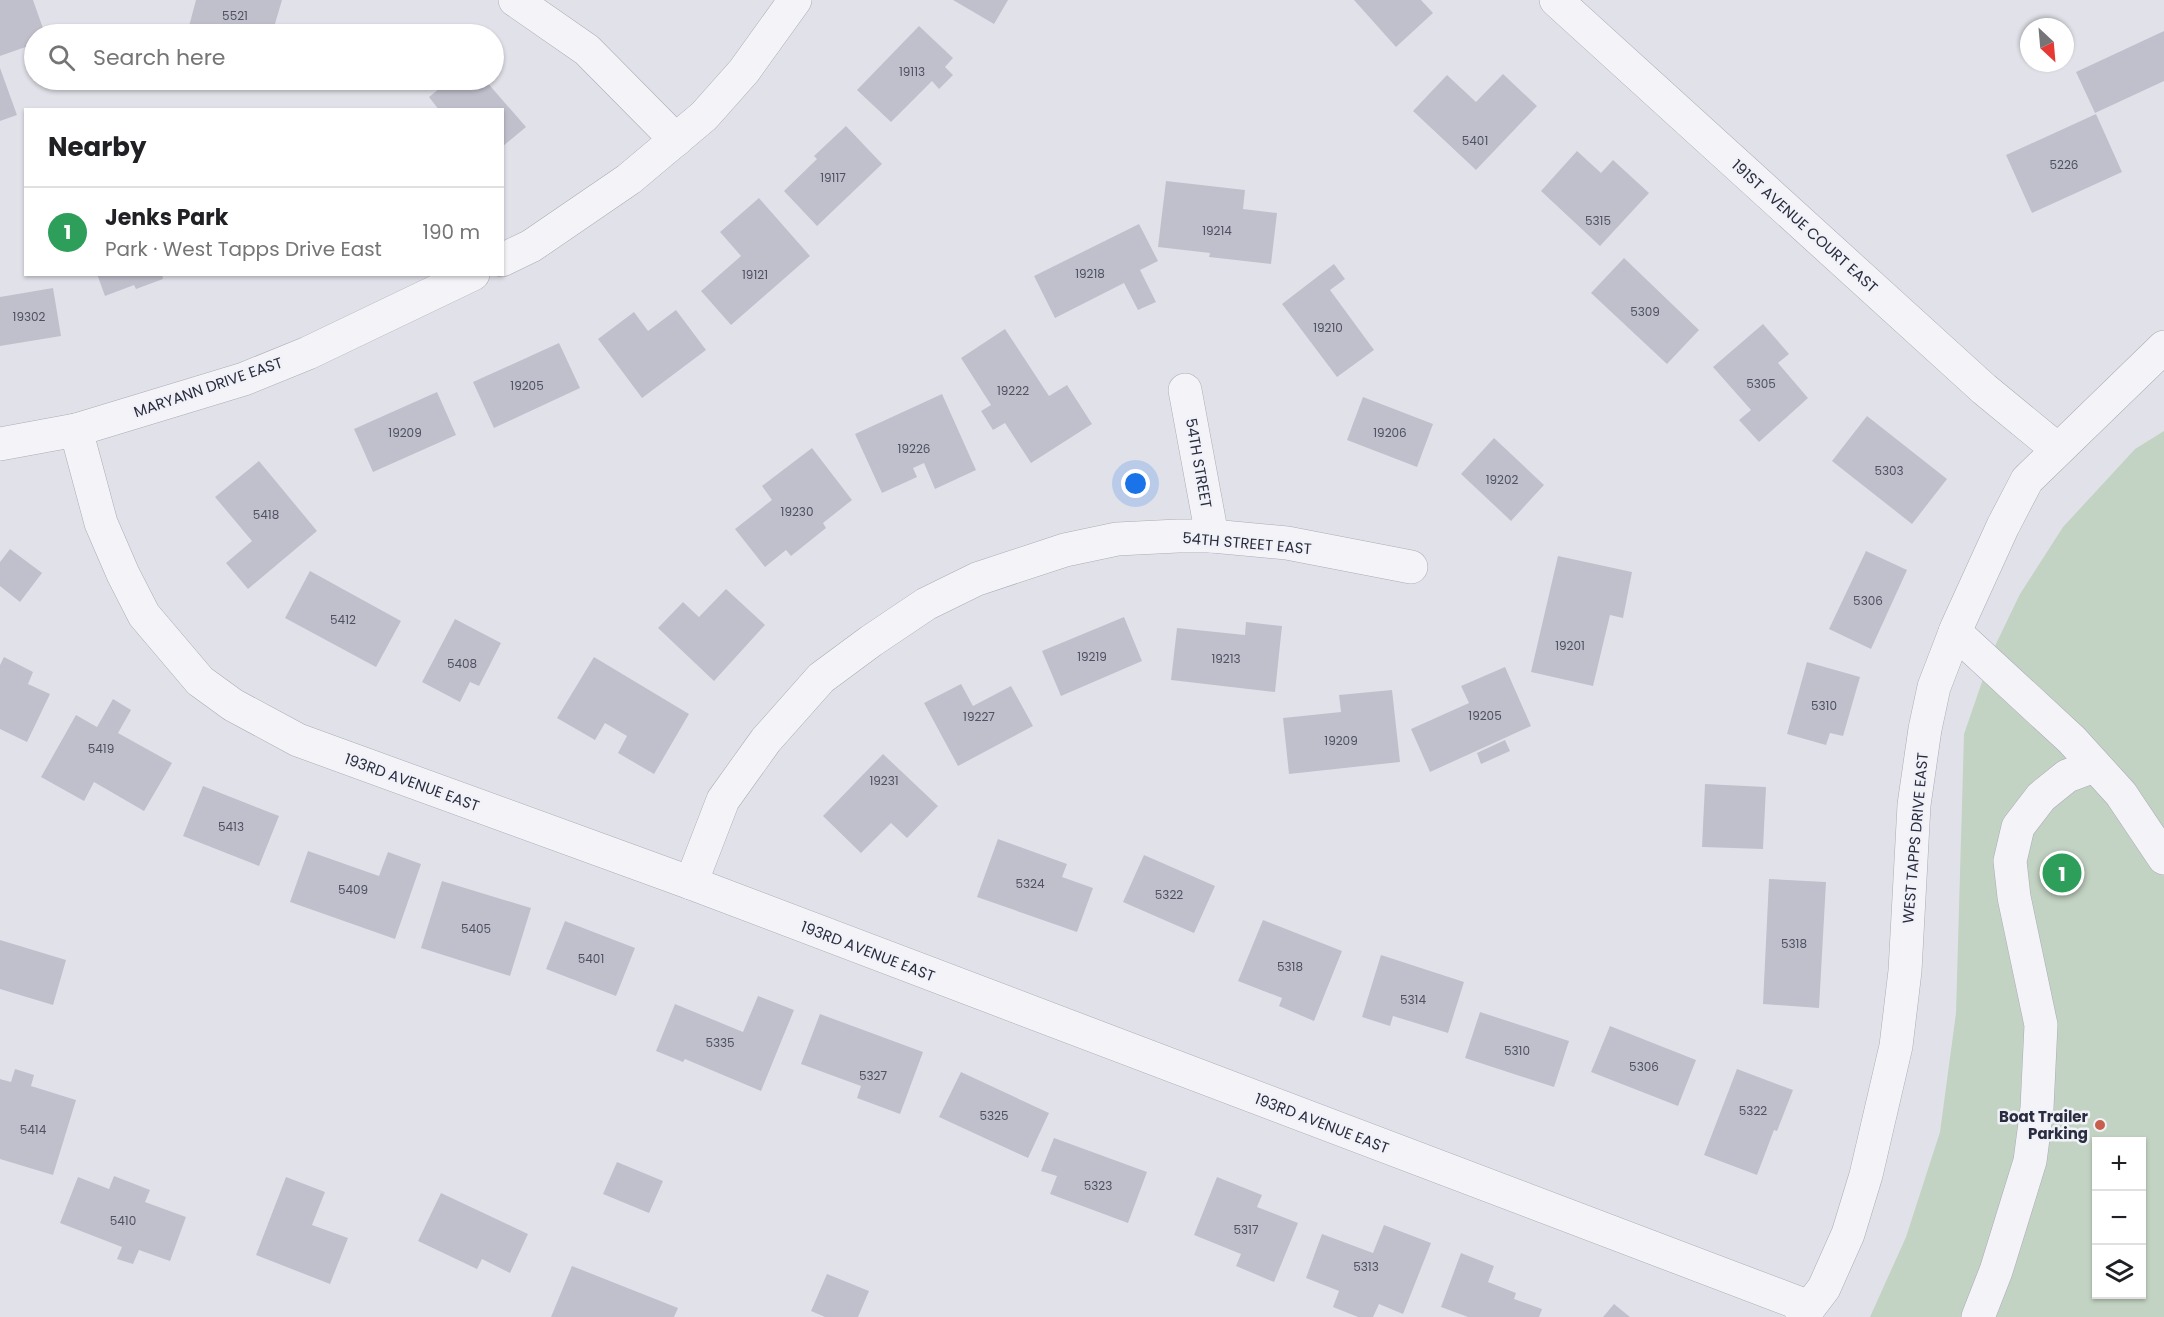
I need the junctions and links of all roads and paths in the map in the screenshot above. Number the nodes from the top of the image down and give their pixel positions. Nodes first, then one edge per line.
1 (515, 0) edge
2 (795, 0) edge
3 (1556, 0) edge
4 (676, 140) junction
5 (504, 259) edge
6 (469, 276) edge
7 (2164, 347) edge
8 (1185, 390) dead end
9 (76, 430) junction
10 (0, 444) edge
11 (2057, 449) junction
12 (1212, 536) junction
13 (1411, 567) dead end
14 (1954, 632) junction
15 (2094, 766) junction
16 (2162, 848) edge
17 (691, 883) junction
18 (1806, 1312) edge
19 (1978, 1317) edge

1 - 4 street
2 - 4 street
3 - 11 street, 191ST AVENUE COURT EAST
4 - 5 street
6 - 9 street, MARYANN DRIVE EAST
7 - 11 street, WEST TAPPS DRIVE EAST
8 - 12 street, 54TH STREET
9 - 10 street, MARYANN DRIVE EAST
9 - 17 street, 193RD AVENUE EAST
11 - 14 street, WEST TAPPS DRIVE EAST
12 - 13 street, 54TH STREET EAST
12 - 17 street, 54TH STREET EAST
14 - 15 street
14 - 18 street, WEST TAPPS DRIVE EAST
15 - 16 street
15 - 19 street
17 - 18 street, 193RD AVENUE EAST

